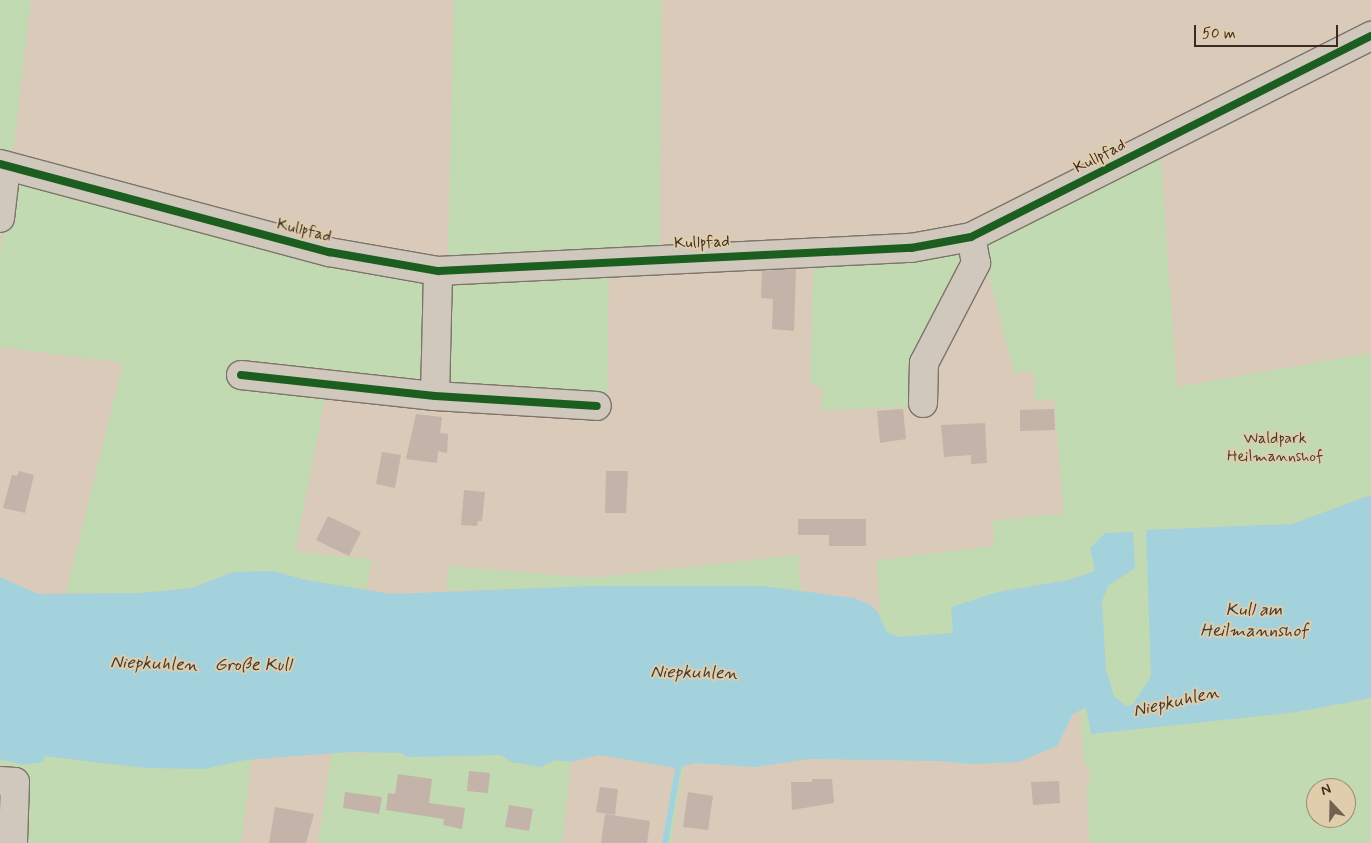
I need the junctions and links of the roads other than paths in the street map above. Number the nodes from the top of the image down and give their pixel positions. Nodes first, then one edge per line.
1 (1371, 36) edge
2 (3, 166) edge
3 (0, 218) edge
4 (971, 236) junction
5 (438, 271) junction
6 (241, 375) dead end
7 (435, 396) junction
8 (923, 403) dead end
9 (597, 406) dead end
10 (0, 781) edge
11 (13, 843) edge

1 - 4 street, Kullpfad
2 - 3 street, Kullpfad
2 - 5 street, Kullpfad
4 - 5 street, Kullpfad
4 - 8 street
5 - 7 street
6 - 7 street
7 - 9 street
10 - 11 street

